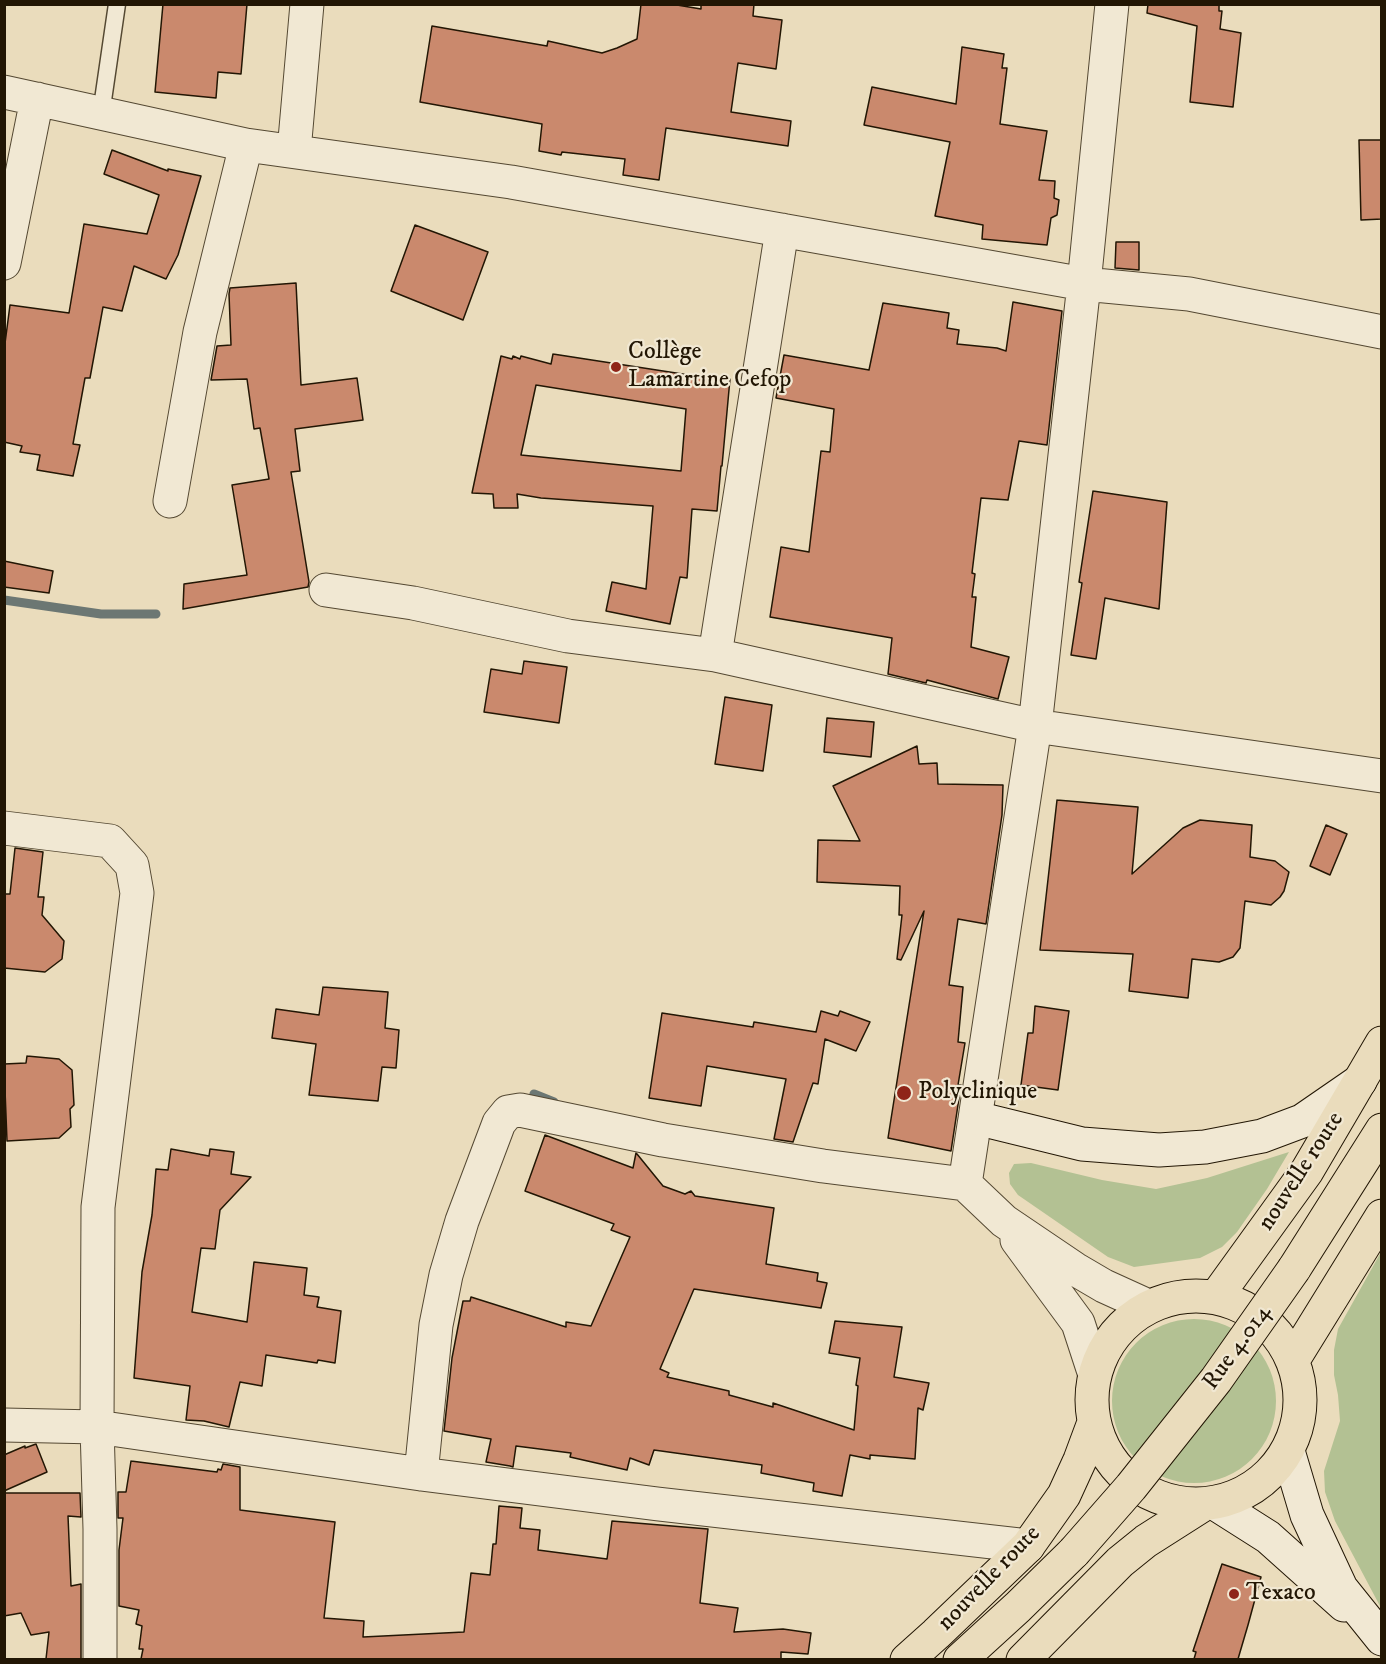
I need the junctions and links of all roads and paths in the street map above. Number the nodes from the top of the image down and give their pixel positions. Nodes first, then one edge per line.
1 (117, 4) edge
2 (307, 4) edge
3 (1112, 4) edge
4 (4, 92) edge
5 (37, 99) junction
6 (101, 114) junction
7 (246, 145) junction
8 (294, 151) junction
9 (782, 230) junction
10 (4, 263) edge
11 (1084, 284) junction
12 (1382, 332) edge
13 (170, 501) dead end
14 (326, 590) dead end
15 (715, 655) junction
16 (1035, 726) junction
17 (1382, 776) edge
18 (4, 828) edge
19 (1382, 1043) edge
20 (1360, 1081) junction
21 (975, 1118) junction
22 (1382, 1130) edge
23 (965, 1184) junction
24 (1382, 1216) edge
25 (1004, 1221) junction
26 (1216, 1297) junction
27 (1148, 1306) junction
28 (1293, 1360) junction
29 (1094, 1372) junction
30 (4, 1425) edge
31 (1094, 1425) junction
32 (97, 1427) junction
33 (1288, 1451) junction
34 (421, 1474) junction
35 (1208, 1505) junction
36 (1028, 1546) junction
37 (1074, 1552) joint
38 (1381, 1638) edge
39 (100, 1659) edge
40 (907, 1659) edge
41 (960, 1659) edge
42 (1023, 1659) edge

1 - 6 lane
2 - 8 street
3 - 11 street
4 - 5 street
5 - 6 street
5 - 10 street
6 - 7 street
7 - 8 street
7 - 13 street
8 - 9 street
9 - 11 street
9 - 15 street
11 - 12 street
11 - 16 street
14 - 15 street
15 - 16 street
16 - 17 street
16 - 21 street
18 - 32 street
19 - 20 highway, nouvelle route
20 - 21 street
20 - 26 highway, nouvelle route
21 - 23 street
22 - 37 highway, Rue 4.014, bridge
23 - 25 street
23 - 34 street
24 - 28 highway
25 - 27 street
25 - 29 street
26 - 27 highway
26 - 28 highway
27 - 29 highway
28 - 33 highway
29 - 31 highway
30 - 32 street
31 - 35 highway
31 - 36 highway, nouvelle route
32 - 34 street
32 - 39 street
33 - 35 highway
33 - 38 street
34 - 36 street
35 - 38 street
35 - 42 highway
36 - 40 highway, nouvelle route
37 - 41 highway, nouvelle route

